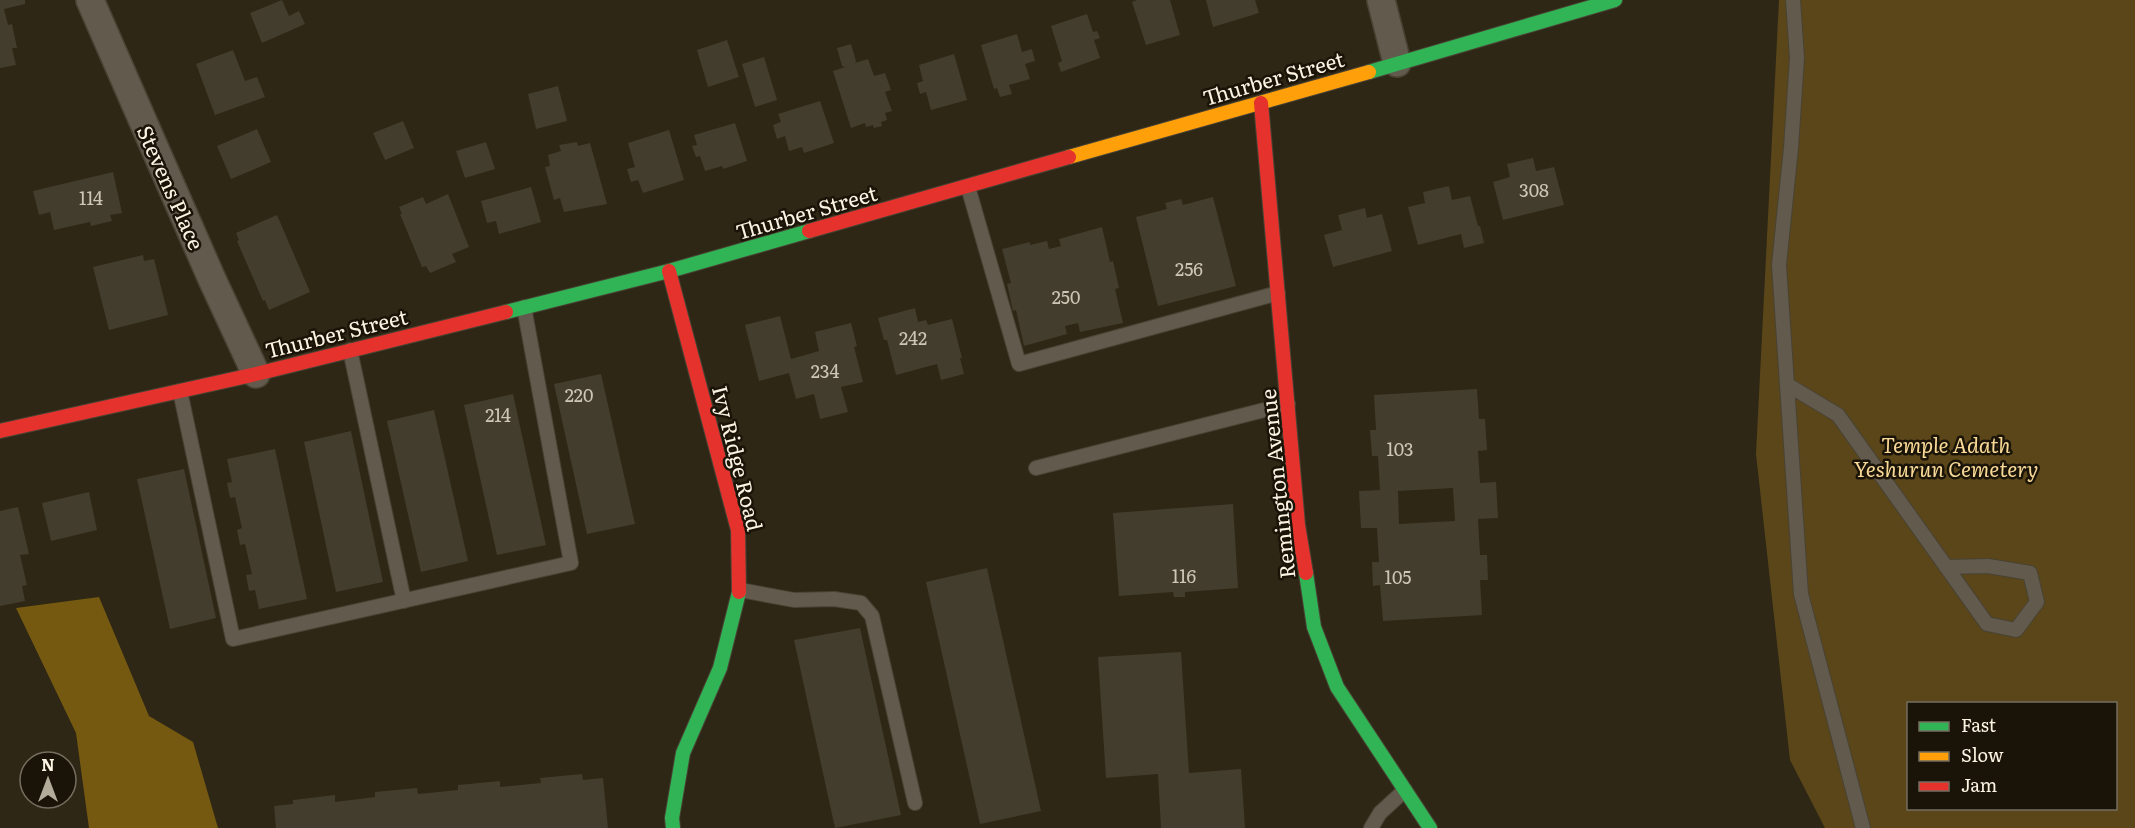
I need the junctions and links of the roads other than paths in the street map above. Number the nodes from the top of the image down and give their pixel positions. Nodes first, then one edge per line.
1 (90, 0) edge
2 (1381, 0) edge
3 (1615, 0) edge
4 (1793, 0) edge
5 (1397, 63) junction
6 (1261, 103) junction
7 (968, 187) junction
8 (669, 271) junction
9 (1278, 293) junction
10 (524, 307) junction
11 (350, 350) junction
12 (256, 374) junction
13 (1788, 385) junction
14 (180, 391) junction
15 (1288, 404) junction
16 (0, 431) edge
17 (1036, 468) dead end
18 (1946, 567) junction
19 (740, 590) junction
20 (404, 601) junction
21 (1405, 790) junction
22 (915, 803) dead end
23 (673, 828) edge
24 (1371, 828) edge
25 (1430, 828) edge
26 (1863, 828) edge

1 - 12 street, Stevens Place
2 - 5 street
3 - 5 street, Thurber Street
4 - 13 lane
5 - 6 street, Thurber Street
6 - 7 street, Thurber Street
6 - 9 street, Remington Avenue
7 - 8 street, Thurber Street
7 - 9 lane
8 - 10 street, Thurber Street
8 - 19 street, Ivy Ridge Road
9 - 15 street, Remington Avenue
10 - 11 street, Thurber Street
10 - 20 lane
11 - 12 street, Thurber Street
11 - 20 lane
12 - 14 street, Thurber Street
13 - 18 lane
13 - 26 lane
14 - 16 street, Thurber Street
14 - 20 lane
15 - 17 lane
15 - 21 street, Remington Avenue
18 - 18 lane
19 - 22 lane
19 - 23 street, Ivy Ridge Road
21 - 24 lane
21 - 25 street, Remington Avenue

